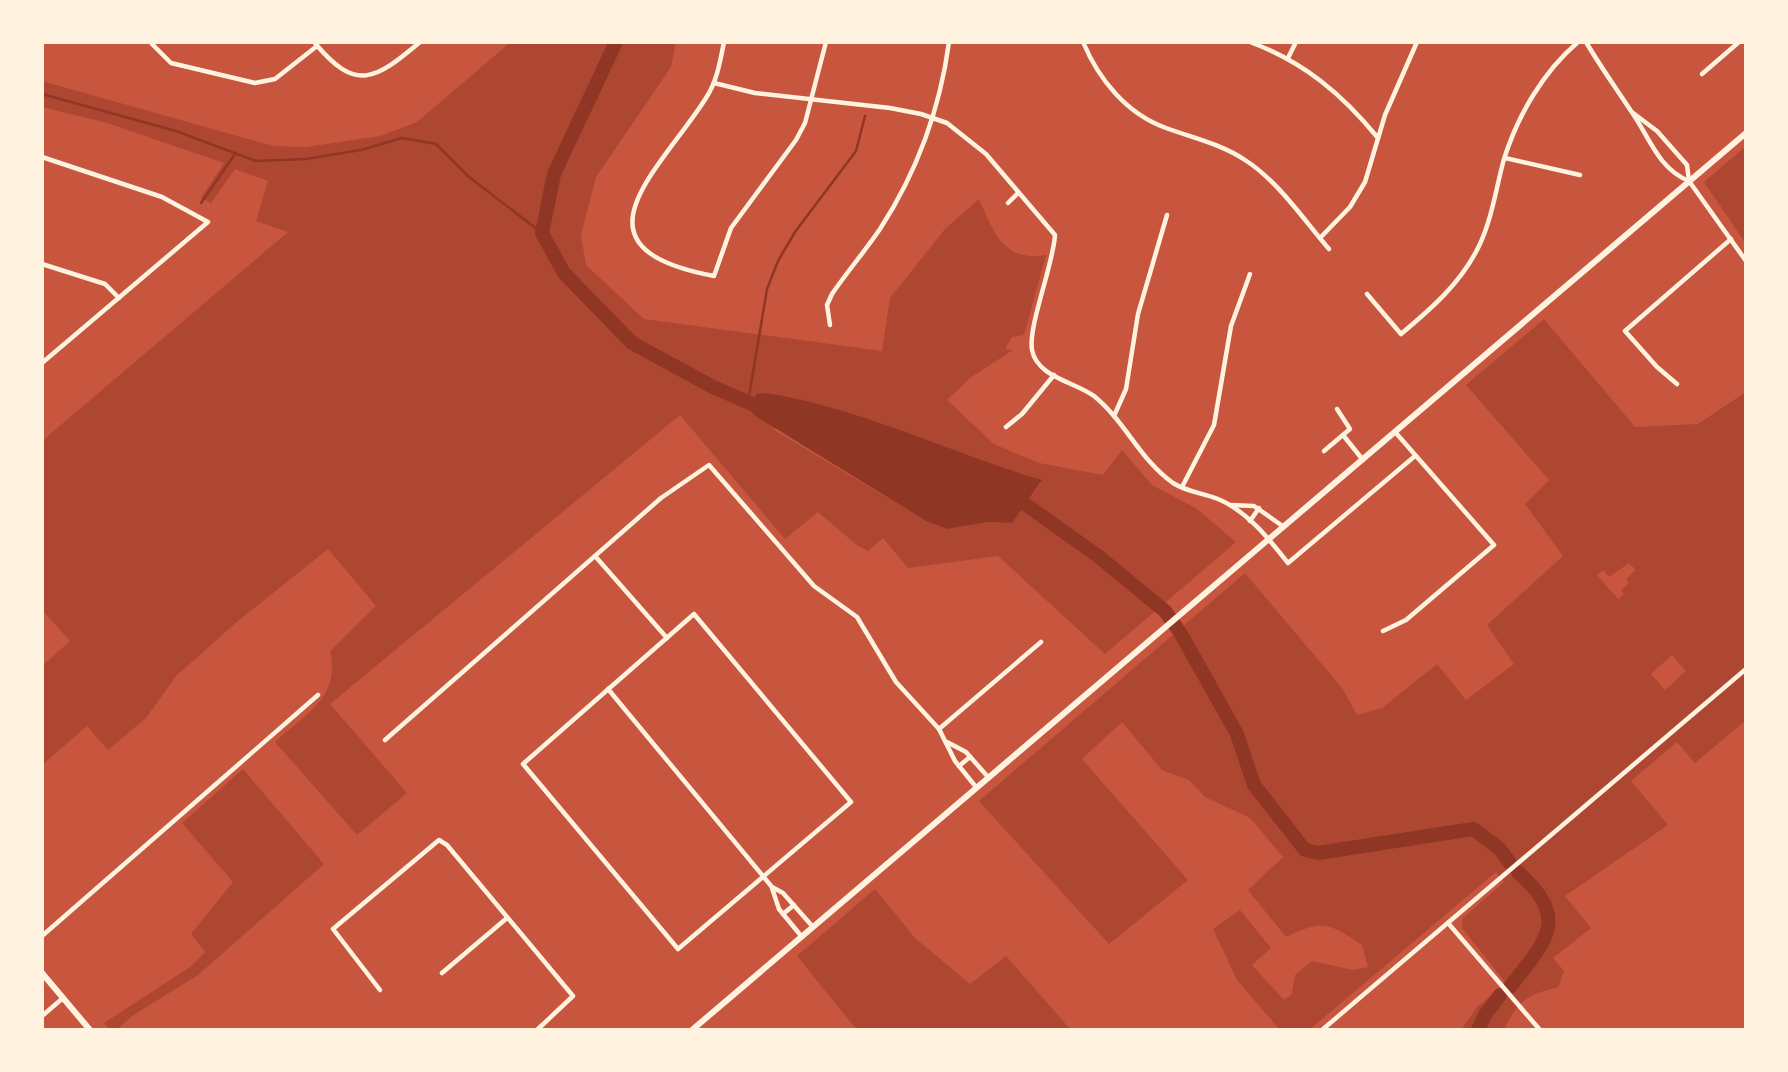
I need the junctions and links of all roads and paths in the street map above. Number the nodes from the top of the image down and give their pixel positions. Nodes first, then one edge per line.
1 (420, 42) edge
2 (724, 42) edge
3 (826, 42) edge
4 (949, 42) edge
5 (1083, 42) edge
6 (1250, 42) edge
7 (1296, 42) edge
8 (1417, 42) edge
9 (1577, 42) edge
10 (1586, 42) edge
11 (1739, 42) edge
12 (152, 44) dead end
13 (315, 44) edge
14 (1288, 58) junction
15 (1702, 74) dead end
16 (714, 83) junction
17 (811, 100) junction
18 (1633, 113) junction
19 (933, 117) junction
20 (1746, 133) edge
21 (1378, 138) junction
22 (42, 158) edge
23 (1505, 158) junction
24 (1580, 175) dead end
25 (1689, 181) junction
26 (1018, 194) junction
27 (1008, 203) dead end
28 (1167, 215) dead end
29 (1320, 238) junction
30 (1731, 239) junction
31 (1329, 249) dead end
32 (1746, 261) edge
33 (42, 264) edge
34 (1250, 274) dead end
35 (1367, 295) dead end
36 (119, 298) junction
37 (830, 325) dead end
38 (42, 363) edge
39 (1054, 375) junction
40 (1677, 384) dead end
41 (1337, 409) dead end
42 (1114, 416) junction
43 (1006, 427) dead end
44 (1396, 433) junction
45 (1343, 435) junction
46 (1324, 451) dead end
47 (1415, 456) junction
48 (1364, 460) junction
49 (1182, 487) junction
50 (1230, 505) junction
51 (1259, 508) junction
52 (1250, 521) junction
53 (1284, 527) junction
54 (1269, 539) junction
55 (595, 556) junction
56 (1383, 631) dead end
57 (667, 638) junction
58 (1041, 642) dead end
59 (1746, 669) edge
60 (608, 689) junction
61 (318, 695) dead end
62 (939, 729) junction
63 (385, 740) dead end
64 (947, 742) junction
65 (970, 757) junction
66 (959, 766) junction
67 (988, 777) junction
68 (976, 787) junction
69 (763, 876) junction
70 (772, 887) junction
71 (794, 905) junction
72 (783, 914) junction
73 (507, 918) junction
74 (1448, 923) junction
75 (813, 927) junction
76 (42, 936) edge
77 (802, 937) junction
78 (442, 972) dead end
79 (42, 973) edge
80 (380, 990) dead end
81 (63, 998) junction
82 (42, 1016) edge
83 (90, 1030) edge
84 (537, 1030) edge
85 (692, 1030) edge
86 (1322, 1030) edge
87 (1540, 1030) edge

1 - 13 street
2 - 16 street
3 - 17 street
4 - 19 street
5 - 29 street
6 - 14 street
7 - 14 street
8 - 21 street
9 - 23 street
10 - 18 street
11 - 15 street
12 - 13 street
14 - 21 street
16 - 17 street
16 - 17 street
17 - 19 street
18 - 25 street
18 - 25 street
19 - 26 street
19 - 37 street
20 - 25 main road
21 - 29 street
22 - 36 street
23 - 24 street
23 - 35 street
25 - 30 street
25 - 44 main road
26 - 27 street
26 - 39 street
28 - 42 street
29 - 31 street
30 - 32 street
30 - 40 street
33 - 36 street
34 - 49 street
36 - 38 street
39 - 42 street
39 - 43 street
41 - 45 street
42 - 49 street
44 - 47 street
44 - 48 main road
45 - 46 street
45 - 48 street
47 - 54 street
47 - 56 street
48 - 53 main road
49 - 50 street
50 - 51 street
50 - 52 street
51 - 52 street
51 - 53 street
52 - 54 street
53 - 54 main road
54 - 67 main road
55 - 57 street
55 - 62 street
55 - 63 street
57 - 60 street
57 - 69 street
58 - 62 street
59 - 74 street
60 - 69 street
60 - 69 street
61 - 76 street
62 - 64 street
64 - 65 street
64 - 66 street
65 - 66 street
65 - 67 street
66 - 68 street
67 - 68 main road
68 - 75 main road
69 - 70 street
70 - 71 street
70 - 72 street
71 - 72 street
71 - 75 street
72 - 77 street
73 - 78 street
73 - 80 street
73 - 84 street
74 - 86 street
74 - 87 street
75 - 77 main road
77 - 85 main road
79 - 81 main road
81 - 82 street
81 - 83 main road

